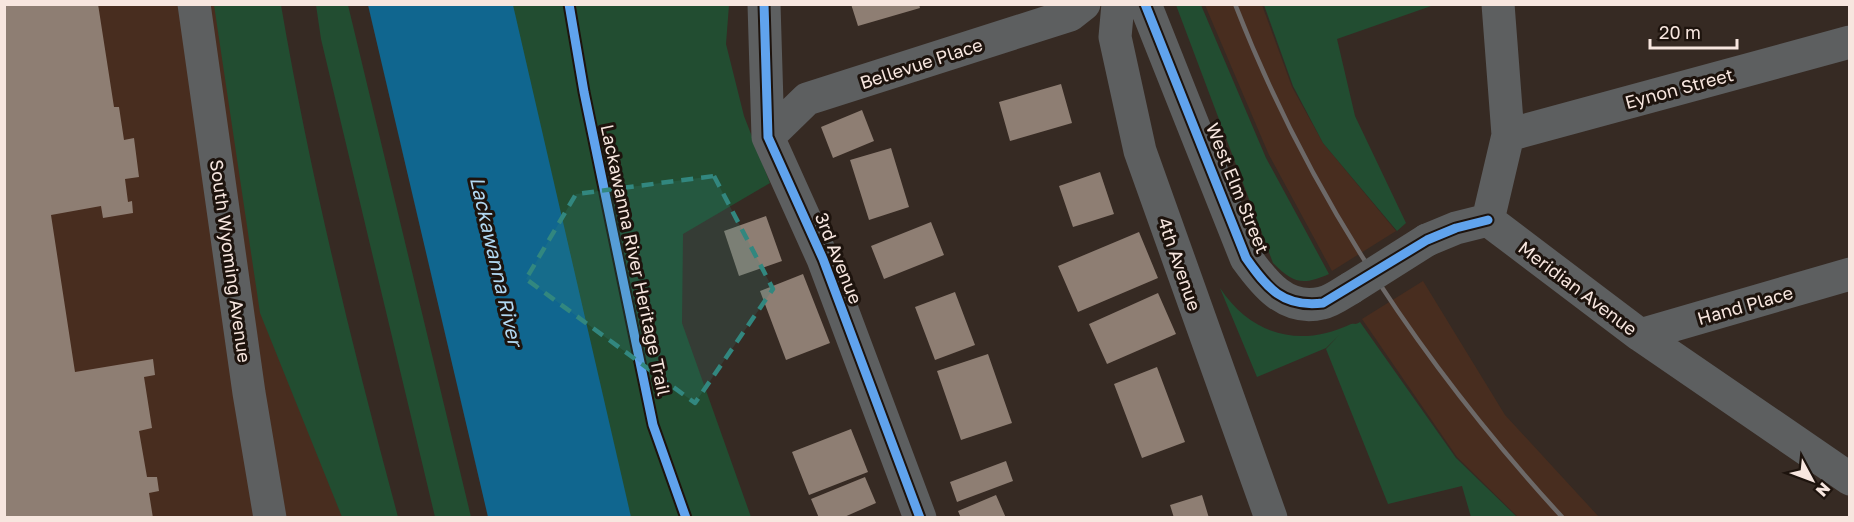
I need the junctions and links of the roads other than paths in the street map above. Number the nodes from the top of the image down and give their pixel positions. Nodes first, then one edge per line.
1 (194, 4) edge
2 (764, 4) edge
3 (1084, 4) edge
4 (1118, 4) edge
5 (1145, 4) edge
6 (1498, 4) edge
7 (1850, 42) edge
8 (1508, 135) junction
9 (768, 137) junction
10 (1488, 220) junction
11 (1850, 274) edge
12 (1640, 335) junction
13 (1850, 478) edge
14 (270, 518) edge
15 (920, 518) edge
16 (1271, 518) edge

1 - 14 street, South Wyoming Avenue
2 - 9 street, 3rd Avenue
3 - 9 street, Bellevue Place
4 - 16 street, 4th Avenue
5 - 10 street, West Elm Street, bridge
6 - 8 street
7 - 8 street, Eynon Street
8 - 10 street
9 - 15 street, 3rd Avenue
10 - 12 street, Meridian Avenue
11 - 12 street, Hand Place
12 - 13 street, Meridian Avenue

